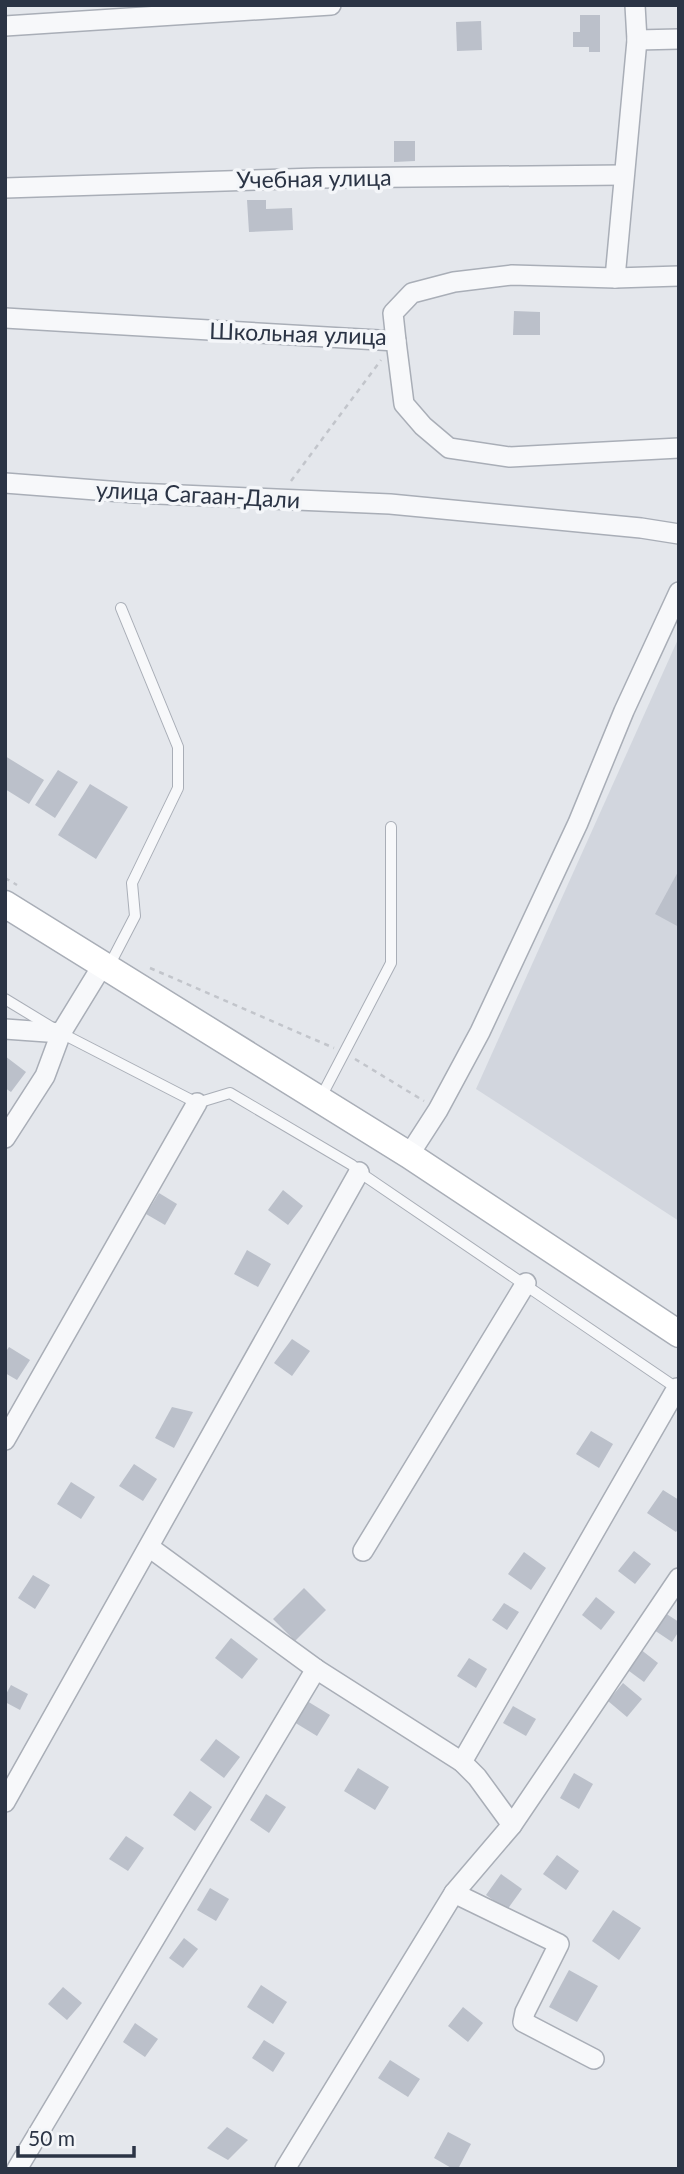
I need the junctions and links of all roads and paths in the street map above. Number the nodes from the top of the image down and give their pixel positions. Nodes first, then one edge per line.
1 (331, 5) edge
2 (635, 5) edge
3 (5, 26) edge
4 (679, 39) edge
5 (637, 40) junction
6 (622, 176) junction
7 (5, 188) edge
8 (679, 276) edge
9 (615, 278) junction
10 (5, 318) edge
11 (396, 341) junction
12 (679, 448) edge
13 (5, 483) edge
14 (277, 500) junction
15 (679, 534) edge
16 (679, 592) edge
17 (121, 608) dead end
18 (391, 827) dead end
19 (5, 878) edge
20 (11, 895) edge
21 (109, 962) junction
22 (5, 999) edge
23 (5, 1029) edge
24 (61, 1033) junction
25 (345, 1053) junction
26 (320, 1100) junction
27 (197, 1103) junction
28 (438, 1110) junction
29 (5, 1138) edge
30 (409, 1155) junction
31 (359, 1172) junction
32 (526, 1283) junction
33 (679, 1334) edge
34 (678, 1388) edge
35 (5, 1440) edge
36 (149, 1547) junction
37 (363, 1550) dead end
38 (679, 1578) edge
39 (316, 1669) junction
40 (462, 1762) junction
41 (5, 1802) edge
42 (512, 1825) junction
43 (454, 1893) junction
44 (594, 2059) dead end
45 (17, 2169) edge
46 (285, 2169) edge

1 - 3 street
2 - 5 street
4 - 5 street
5 - 6 street
6 - 7 street, Учебная улица
6 - 9 street
8 - 9 street, Школьная улица
9 - 11 street, Школьная улица
10 - 11 street, Школьная улица
11 - 12 street
11 - 14 path
13 - 14 street, улица Сагаан-Дали
14 - 15 street, улица Сагаан-Дали
16 - 28 street
17 - 21 lane
18 - 25 lane
19 - 20 path
20 - 21 main road
21 - 24 street
21 - 25 path
21 - 26 main road
22 - 24 lane
23 - 24 street
24 - 27 lane
24 - 29 street
25 - 26 lane
25 - 28 path
26 - 30 main road
27 - 31 lane
27 - 35 street
28 - 30 street
30 - 33 main road
31 - 32 lane
31 - 36 street
32 - 34 lane
32 - 37 street
34 - 40 street
36 - 39 street
36 - 41 street
38 - 42 street
39 - 40 street
39 - 45 street
40 - 42 street
42 - 43 street
43 - 44 street
43 - 46 street

